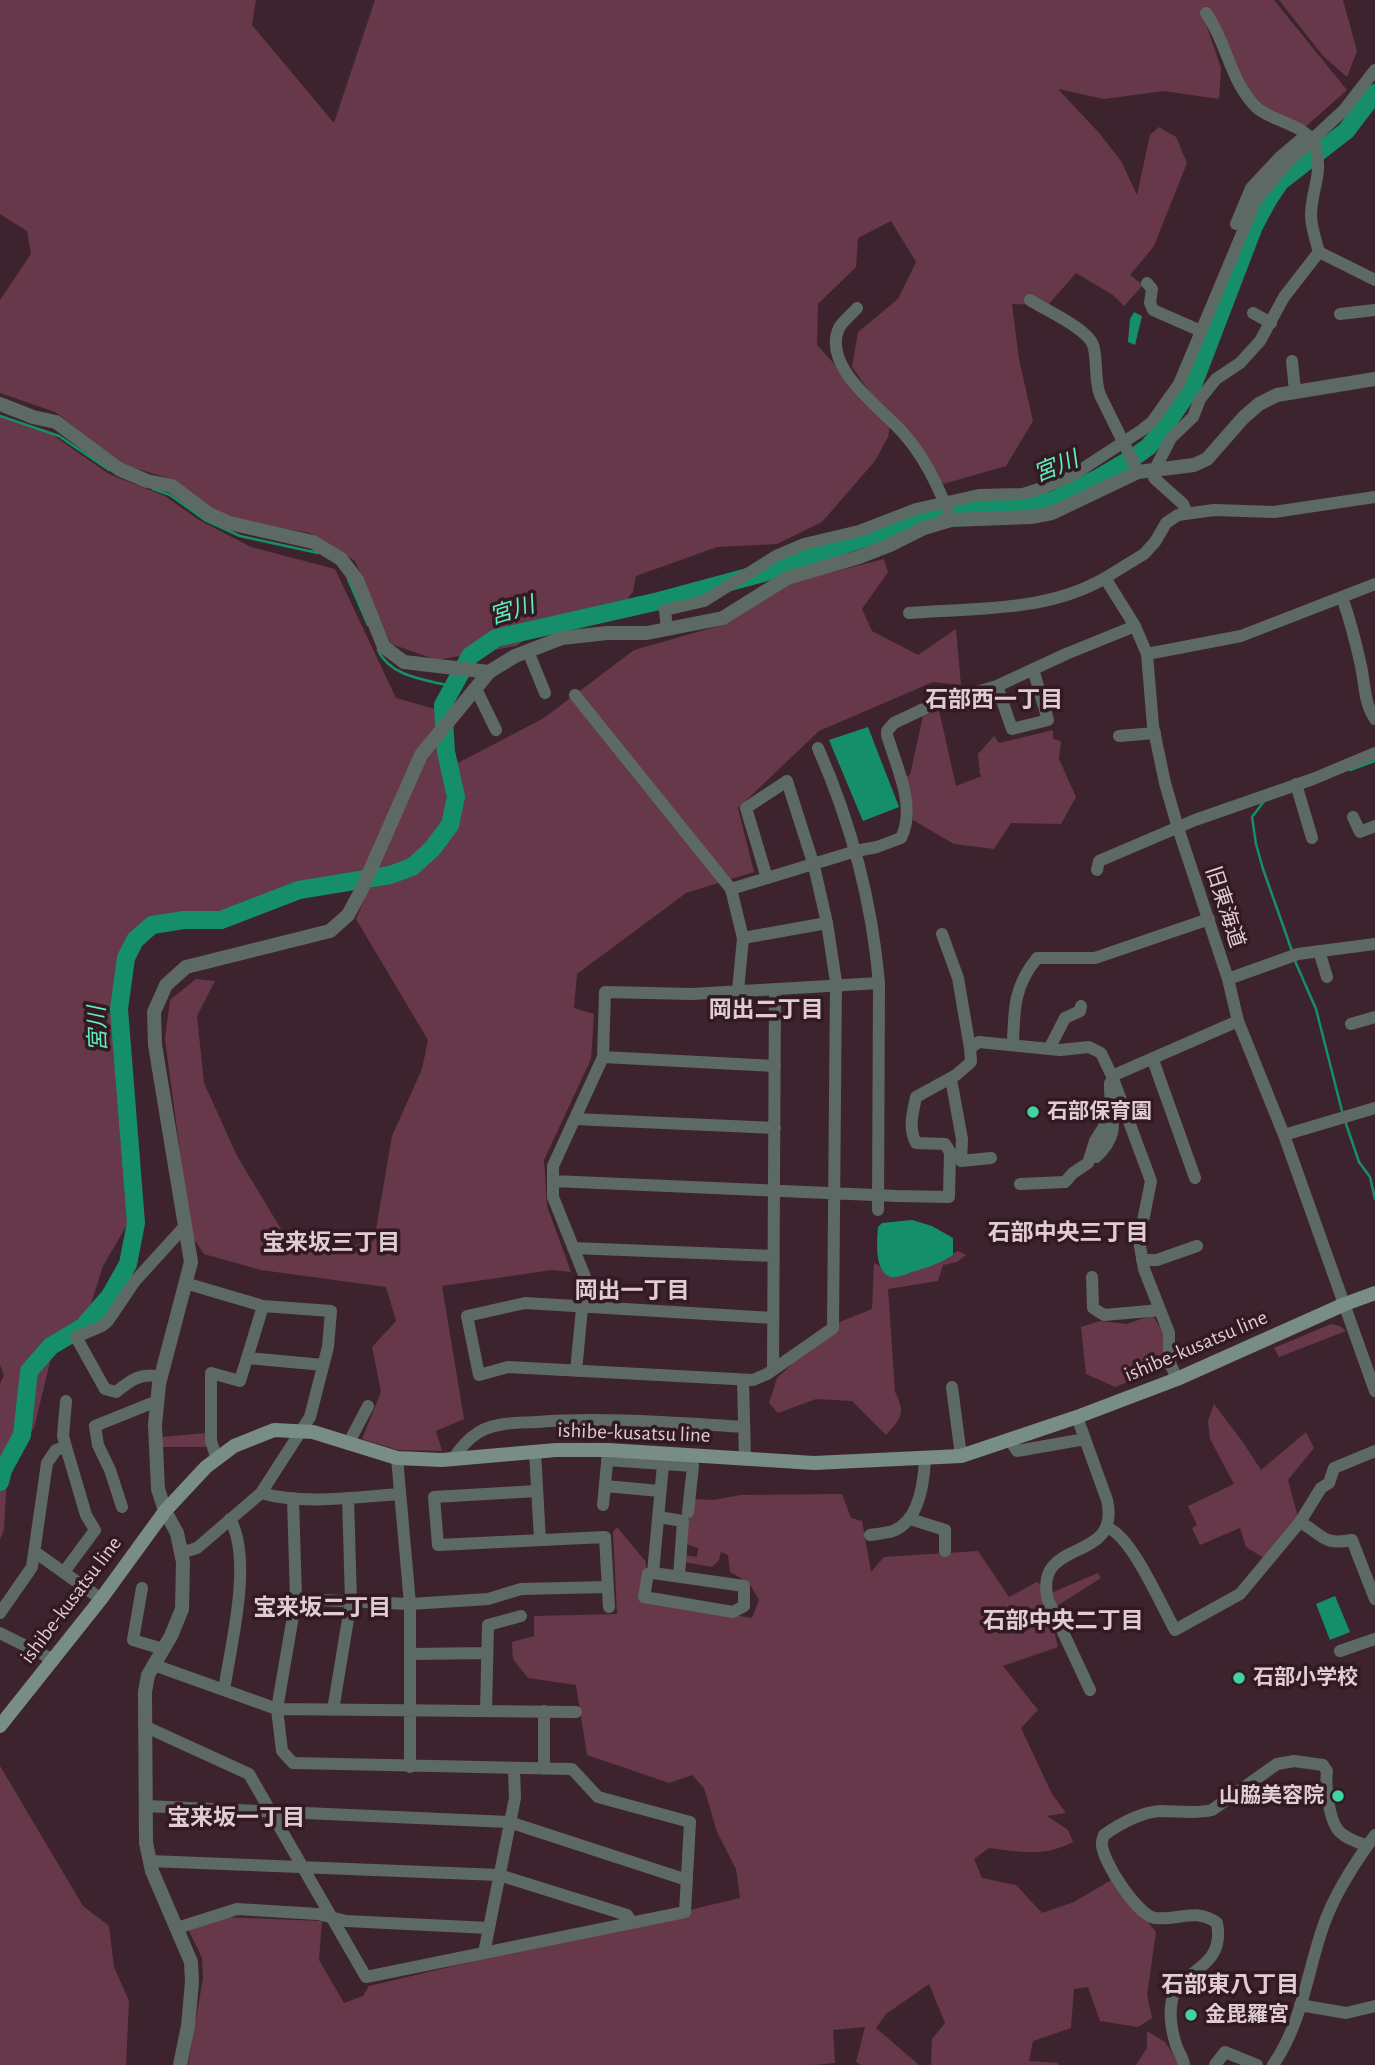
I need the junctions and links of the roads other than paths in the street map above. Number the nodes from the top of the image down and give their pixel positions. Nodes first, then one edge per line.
1 (1206, 13) dead end
2 (1375, 70) edge
3 (1311, 139) junction
4 (1319, 252) junction
5 (1375, 280) edge
6 (1147, 283) dead end
7 (1030, 300) dead end
8 (858, 308) dead end
9 (1375, 310) edge
10 (1253, 313) dead end
11 (1340, 314) dead end
12 (1271, 323) junction
13 (1198, 330) junction
14 (1292, 361) dead end
15 (1375, 379) edge
16 (1294, 391) junction
17 (0, 404) edge
18 (1125, 444) junction
19 (1136, 468) junction
20 (1154, 471) junction
21 (1375, 498) edge
22 (945, 503) junction
23 (1187, 513) junction
24 (951, 520) junction
25 (1105, 578) junction
26 (1375, 584) edge
27 (1342, 597) junction
28 (909, 613) dead end
29 (666, 622) junction
30 (1135, 626) junction
31 (527, 651) junction
32 (1147, 654) junction
33 (1033, 669) junction
34 (489, 672) junction
35 (997, 686) junction
36 (476, 689) junction
37 (545, 693) dead end
38 (575, 695) dead end
39 (1375, 719) edge
40 (496, 730) dead end
41 (1155, 733) junction
42 (1119, 736) dead end
43 (818, 748) dead end
44 (1375, 753) edge
45 (1296, 784) junction
46 (1353, 817) dead end
47 (1375, 826) edge
48 (1178, 828) junction
49 (1312, 838) dead end
50 (856, 851) junction
51 (813, 864) junction
52 (1097, 870) dead end
53 (767, 878) junction
54 (731, 889) junction
55 (1209, 919) junction
56 (827, 923) junction
57 (942, 934) dead end
58 (743, 938) junction
59 (1374, 948) edge
60 (1320, 951) junction
61 (1327, 977) dead end
62 (1228, 979) junction
63 (879, 983) junction
64 (836, 985) junction
65 (775, 989) junction
66 (738, 991) junction
67 (1081, 1006) dead end
68 (1375, 1017) edge
69 (1238, 1021) junction
70 (1351, 1024) dead end
71 (1013, 1044) junction
72 (970, 1048) junction
73 (1049, 1049) junction
74 (603, 1057) junction
75 (1153, 1060) junction
76 (775, 1066) junction
77 (1112, 1076) junction
78 (951, 1079) junction
79 (1375, 1108) edge
80 (1112, 1114) junction
81 (575, 1119) junction
82 (775, 1128) junction
83 (1284, 1135) junction
84 (1096, 1157) dead end
85 (991, 1158) dead end
86 (1195, 1178) dead end
87 (553, 1181) junction
88 (1020, 1184) dead end
89 (774, 1191) junction
90 (834, 1193) junction
91 (878, 1195) junction
92 (878, 1210) dead end
93 (186, 1226) junction
94 (1197, 1247) dead end
95 (573, 1248) junction
96 (774, 1256) junction
97 (1142, 1260) junction
98 (1092, 1277) dead end
99 (186, 1283) junction
100 (1375, 1293) edge
101 (1345, 1304) junction
102 (263, 1306) junction
103 (582, 1307) junction
104 (1160, 1310) junction
105 (773, 1318) junction
106 (248, 1357) junction
107 (323, 1365) junction
108 (773, 1370) junction
109 (576, 1371) junction
110 (161, 1377) junction
111 (1177, 1379) junction
112 (743, 1380) junction
113 (952, 1387) dead end
114 (1375, 1391) edge
115 (66, 1401) dead end
116 (157, 1401) junction
117 (368, 1406) dead end
118 (1077, 1417) junction
119 (744, 1427) junction
120 (302, 1430) junction
121 (1085, 1439) junction
122 (1010, 1440) junction
123 (348, 1444) junction
124 (66, 1447) junction
125 (1375, 1451) edge
126 (535, 1452) junction
127 (607, 1455) junction
128 (961, 1456) junction
129 (397, 1458) junction
130 (664, 1458) junction
131 (925, 1458) junction
132 (217, 1459) junction
133 (453, 1459) junction
134 (745, 1459) junction
135 (605, 1486) junction
136 (537, 1491) junction
137 (660, 1491) junction
138 (261, 1493) junction
139 (400, 1494) junction
140 (293, 1498) junction
141 (348, 1498) junction
142 (603, 1505) dead end
143 (122, 1507) dead end
144 (165, 1511) junction
145 (688, 1512) dead end
146 (658, 1517) junction
147 (230, 1519) junction
148 (909, 1519) junction
149 (1300, 1522) junction
150 (1108, 1528) junction
151 (870, 1535) dead end
152 (540, 1540) junction
153 (945, 1551) dead end
154 (35, 1552) junction
155 (181, 1553) junction
156 (64, 1572) junction
157 (653, 1573) junction
158 (679, 1576) junction
159 (695, 1579) junction
160 (607, 1587) junction
161 (142, 1588) dead end
162 (100, 1599) junction
163 (296, 1599) junction
164 (1375, 1599) edge
165 (351, 1601) junction
166 (410, 1604) junction
167 (693, 1605) junction
168 (609, 1607) dead end
169 (0, 1613) edge
170 (521, 1616) dead end
171 (0, 1633) edge
172 (1375, 1639) edge
173 (163, 1649) junction
174 (1340, 1651) dead end
175 (487, 1653) junction
176 (410, 1654) junction
177 (54, 1660) junction
178 (154, 1665) junction
179 (224, 1690) junction
180 (1090, 1690) dead end
181 (278, 1709) junction
182 (333, 1710) junction
183 (410, 1710) junction
184 (486, 1711) junction
185 (544, 1711) junction
186 (576, 1712) dead end
187 (0, 1726) edge
188 (144, 1726) junction
189 (410, 1767) junction
190 (514, 1769) junction
191 (544, 1769) junction
192 (145, 1806) junction
193 (271, 1812) junction
194 (509, 1822) junction
195 (1371, 1841) edge
196 (150, 1861) junction
197 (302, 1867) junction
198 (499, 1875) junction
199 (687, 1880) junction
200 (331, 1917) junction
201 (632, 1923) junction
202 (177, 1928) junction
203 (489, 1928) junction
204 (484, 1953) junction
205 (1300, 2005) junction
206 (1375, 2006) edge
207 (180, 2065) edge
208 (1184, 2065) edge
209 (1215, 2065) edge
210 (1257, 2065) edge
211 (1273, 2065) edge

1 - 3 street
2 - 3 street
3 - 4 street
3 - 13 street
4 - 5 street
4 - 12 street
6 - 13 street
7 - 18 street
8 - 22 street
9 - 11 street
10 - 12 street
12 - 20 street
13 - 18 street
14 - 16 street
15 - 16 street
16 - 20 street
17 - 34 street
18 - 19 street
18 - 22 street
19 - 20 street
19 - 24 street
20 - 23 street
21 - 23 street
22 - 24 street
22 - 29 street
23 - 25 street
24 - 29 street
25 - 28 street
25 - 30 street, 旧東海道
26 - 27 street
27 - 32 street
27 - 39 street
29 - 31 street
30 - 32 street, 旧東海道
30 - 33 street
31 - 34 street
31 - 37 street
32 - 41 street, 旧東海道
33 - 35 street
33 - 35 street
34 - 36 street
35 - 50 street
36 - 40 street
36 - 93 street
38 - 54 street
41 - 42 street
41 - 48 street, 旧東海道
43 - 50 street
44 - 45 street
45 - 48 street
45 - 49 street
46 - 47 street
48 - 52 street
48 - 55 street, 旧東海道
50 - 51 street
50 - 63 street
51 - 53 street
51 - 53 street
51 - 56 street
53 - 54 street
54 - 58 street
55 - 62 street, 旧東海道
55 - 71 street
56 - 58 street
56 - 64 street
57 - 72 street
58 - 66 street
59 - 60 street
60 - 61 street
60 - 62 street
62 - 69 street, 旧東海道
63 - 64 street
63 - 91 street
64 - 65 street
64 - 90 street
65 - 66 street
65 - 76 street
66 - 74 street
67 - 73 street
68 - 70 street
69 - 75 street
69 - 83 street, 旧東海道
71 - 72 street
71 - 73 street
72 - 78 street
73 - 77 street
74 - 76 street
74 - 81 street
75 - 77 street
75 - 86 street
76 - 82 street
77 - 80 street
77 - 97 street
78 - 85 street
78 - 91 street
79 - 83 street
80 - 84 street
80 - 88 street
81 - 82 street
81 - 87 street
82 - 89 street
83 - 101 street, 旧東海道
87 - 89 street
87 - 95 street
89 - 90 street
89 - 96 street
90 - 91 street
90 - 108 street
91 - 92 street
93 - 99 street
93 - 110 street
94 - 97 street
95 - 96 street
95 - 103 street
96 - 105 street
97 - 104 street
98 - 104 street
99 - 102 street
99 - 110 street
100 - 101 main road, ishibe-kusatsu line
101 - 111 main road, ishibe-kusatsu line
101 - 114 street, 旧東海道
102 - 106 street
102 - 107 street
103 - 105 street
103 - 109 street
103 - 109 street
104 - 111 street
105 - 108 street
106 - 107 street
106 - 132 street
107 - 120 street
108 - 112 street
109 - 112 street
110 - 116 street
111 - 118 main road, ishibe-kusatsu line
112 - 119 street
113 - 128 street
115 - 124 street
116 - 143 street
116 - 144 street
117 - 123 street
118 - 121 street
118 - 122 main road, ishibe-kusatsu line
119 - 133 street
119 - 134 street
120 - 123 main road, ishibe-kusatsu line
120 - 132 main road, ishibe-kusatsu line
120 - 138 street
121 - 122 street
121 - 150 street
122 - 128 main road, ishibe-kusatsu line
123 - 129 main road, ishibe-kusatsu line
124 - 154 street
124 - 156 street
125 - 149 street
126 - 127 main road, ishibe-kusatsu line
126 - 133 main road, ishibe-kusatsu line
126 - 136 street
127 - 130 main road, ishibe-kusatsu line
127 - 135 street
128 - 131 main road, ishibe-kusatsu line
129 - 133 main road, ishibe-kusatsu line
129 - 139 street
130 - 134 main road, ishibe-kusatsu line
130 - 137 street
130 - 145 street
131 - 134 main road, ishibe-kusatsu line
131 - 148 street
132 - 144 main road, ishibe-kusatsu line
135 - 137 street
135 - 142 street
136 - 152 street
136 - 152 street
137 - 146 street
138 - 140 street
138 - 147 street
139 - 141 street
139 - 166 street
140 - 141 street
140 - 163 street
141 - 165 street
144 - 155 street
144 - 162 main road, ishibe-kusatsu line
146 - 157 street
146 - 158 street
147 - 155 street
147 - 179 street
148 - 151 street
148 - 153 street
149 - 150 street
149 - 164 street
150 - 180 street
152 - 160 street
154 - 156 street
154 - 169 street
155 - 173 street
156 - 162 street
157 - 158 street
157 - 167 street
158 - 159 street
159 - 167 street
159 - 167 street
160 - 166 street
160 - 168 street
161 - 173 street
162 - 177 main road, ishibe-kusatsu line
163 - 165 street
163 - 181 street
165 - 166 street
165 - 182 street
166 - 176 street
170 - 175 street
171 - 177 street
172 - 174 street
173 - 178 street
175 - 176 street
175 - 184 street
176 - 183 street
177 - 187 main road, ishibe-kusatsu line
178 - 179 street
178 - 188 street
179 - 181 street
181 - 182 street
181 - 189 street
182 - 183 street
183 - 184 street
183 - 189 street
184 - 185 street
185 - 186 street
185 - 191 street
188 - 192 street
188 - 193 street
189 - 190 street
190 - 191 street
190 - 194 street
191 - 199 street
192 - 193 street
192 - 196 street
193 - 194 street
193 - 197 street
194 - 198 street
194 - 199 street
195 - 205 street
195 - 208 street
196 - 197 street
196 - 202 street
197 - 198 street
197 - 200 street
198 - 201 street
198 - 203 street
199 - 201 street
200 - 202 street
200 - 203 street
200 - 204 street
201 - 204 street
202 - 207 street
203 - 204 street
205 - 206 street
205 - 211 street
209 - 210 street

